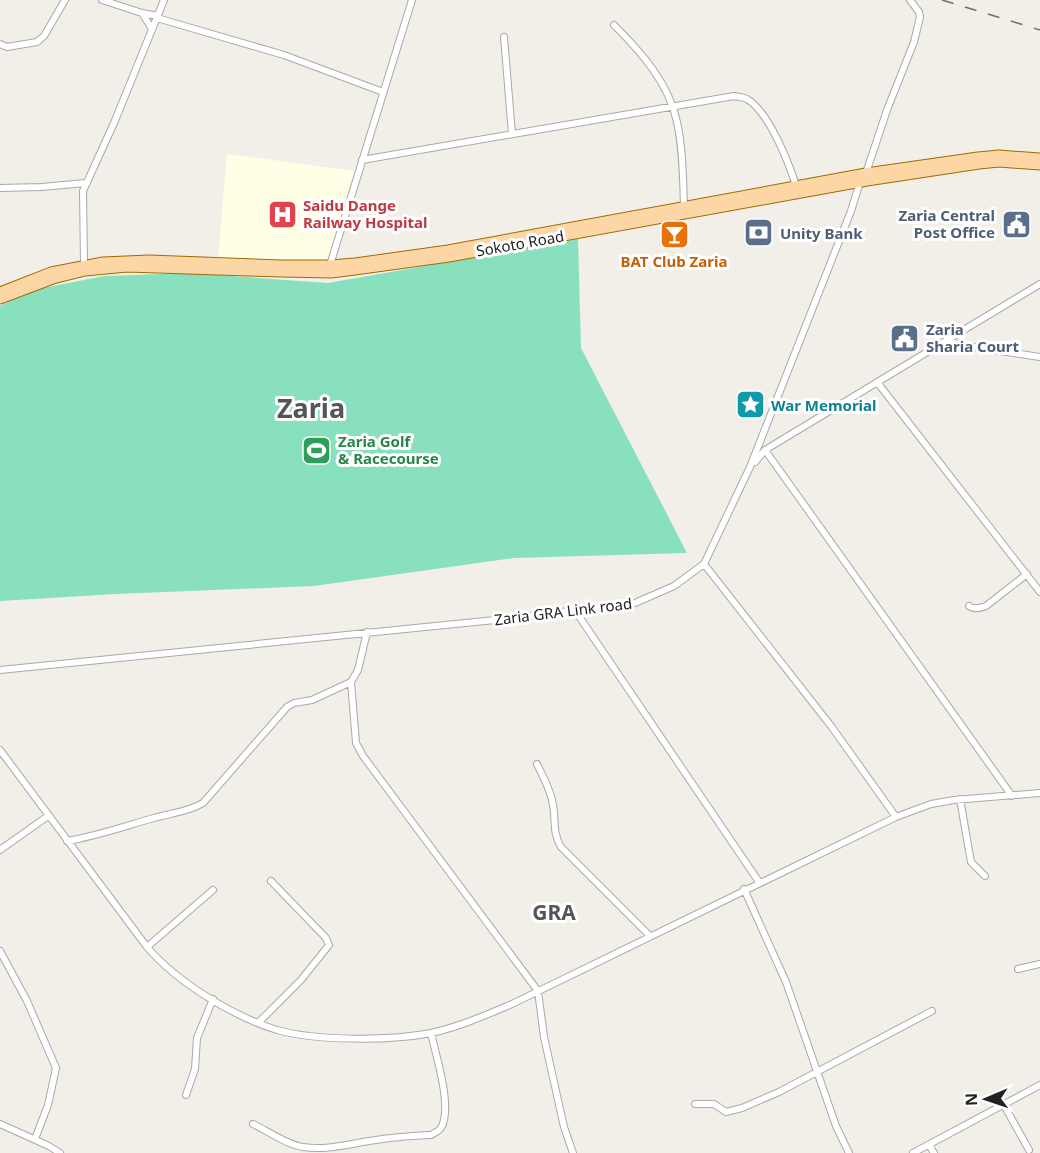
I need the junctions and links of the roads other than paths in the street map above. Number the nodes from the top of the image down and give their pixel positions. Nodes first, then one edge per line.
1 (65, 0) edge
2 (102, 0) edge
3 (164, 0) edge
4 (412, 0) edge
5 (910, 0) edge
6 (142, 14) junction
7 (158, 17) junction
8 (614, 25) dead end
9 (152, 29) junction
10 (504, 37) dead end
11 (0, 44) edge
12 (383, 92) junction
13 (672, 106) junction
14 (512, 134) junction
15 (1040, 158) edge
16 (362, 160) junction
17 (1040, 165) edge
18 (863, 178) junction
19 (85, 183) junction
20 (796, 186) junction
21 (0, 188) edge
22 (684, 206) junction
23 (84, 264) junction
24 (330, 265) junction
25 (1040, 284) edge
26 (0, 292) edge
27 (0, 299) edge
28 (946, 341) junction
29 (1040, 357) edge
30 (877, 382) junction
31 (765, 450) junction
32 (750, 467) junction
33 (704, 564) junction
34 (1027, 574) junction
35 (1040, 592) edge
36 (969, 606) dead end
37 (574, 609) junction
38 (367, 632) junction
39 (0, 670) edge
40 (351, 682) junction
41 (0, 750) edge
42 (537, 764) dead end
43 (1040, 793) edge
44 (1012, 796) junction
45 (960, 799) junction
46 (48, 816) junction
47 (896, 817) junction
48 (67, 841) junction
49 (0, 850) edge
50 (985, 876) dead end
51 (271, 881) dead end
52 (759, 882) junction
53 (744, 889) junction
54 (213, 890) dead end
55 (650, 936) junction
56 (147, 947) junction
57 (0, 951) edge
58 (1040, 964) edge
59 (1017, 969) dead end
60 (538, 991) junction
61 (213, 999) junction
62 (932, 1011) dead end
63 (260, 1022) junction
64 (431, 1033) junction
65 (817, 1071) junction
66 (1040, 1085) edge
67 (186, 1095) dead end
68 (696, 1104) dead end
69 (1004, 1105) junction
70 (0, 1124) edge
71 (253, 1124) dead end
72 (35, 1139) junction
73 (929, 1145) junction
74 (1029, 1150) dead end
75 (60, 1153) edge
76 (573, 1153) edge
77 (849, 1153) edge
78 (913, 1153) edge
79 (934, 1153) edge

1 - 11 street
2 - 6 street
3 - 7 street
4 - 12 street
5 - 18 street, Zaria GRA Link road
6 - 7 street
6 - 9 street
7 - 9 street
7 - 12 street
8 - 13 street
9 - 19 street
10 - 14 street
12 - 16 street
13 - 14 street
13 - 20 street
13 - 22 street
14 - 16 street
15 - 18 main road, Sokoto Road
16 - 24 street
17 - 18 main road, Sokoto Road
18 - 20 main road, Sokoto Road
18 - 27 main road, Sokoto Road
18 - 32 street, Zaria GRA Link road
19 - 21 street
19 - 23 street
20 - 22 main road, Sokoto Road
22 - 24 main road, Sokoto Road
23 - 24 main road, Sokoto Road
23 - 26 main road, Sokoto Road
25 - 28 street
28 - 29 street
28 - 30 street
30 - 31 street
30 - 34 street
31 - 32 street
31 - 44 street
32 - 33 street, Zaria GRA Link road
33 - 37 street, Zaria GRA Link road
33 - 47 street
34 - 35 street
34 - 36 street
37 - 38 street, Zaria GRA Link road
37 - 52 street
38 - 39 street, Zaria GRA Link road
38 - 40 street
40 - 48 street
40 - 60 street
41 - 46 street
42 - 55 street
43 - 44 street
44 - 45 street
45 - 47 street
45 - 50 street
46 - 48 street
46 - 49 street
47 - 52 street
48 - 56 street
51 - 63 street
52 - 53 street
53 - 55 street
53 - 65 street
54 - 56 street
55 - 60 street
56 - 61 street
57 - 72 street
58 - 59 street
60 - 64 street
60 - 76 street
61 - 63 street
61 - 67 street
62 - 65 street
63 - 64 street
64 - 71 street
65 - 68 street
65 - 77 street
66 - 69 street
69 - 73 street
69 - 74 street
70 - 72 street
72 - 75 street
73 - 78 street
73 - 79 street

